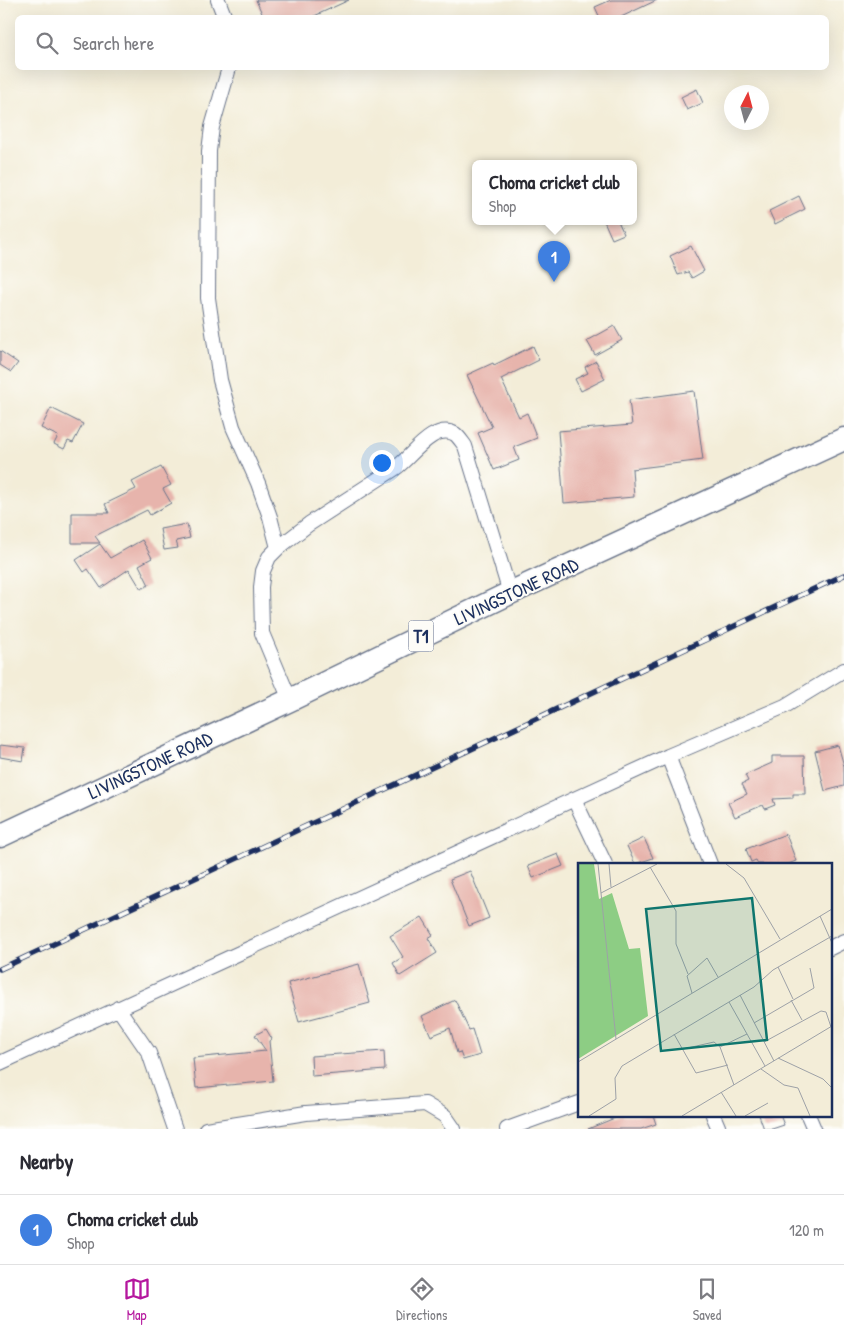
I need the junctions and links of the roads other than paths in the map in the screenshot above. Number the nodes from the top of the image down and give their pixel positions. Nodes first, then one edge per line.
1 (218, 0) edge
2 (224, 15) edge
3 (228, 70) edge
4 (844, 439) edge
5 (278, 548) junction
6 (510, 593) junction
7 (844, 670) edge
8 (290, 700) junction
9 (668, 756) junction
10 (574, 799) junction
11 (0, 836) edge
12 (605, 863) edge
13 (710, 863) edge
14 (844, 941) edge
15 (832, 947) edge
16 (118, 1008) junction
17 (0, 1063) edge
18 (578, 1103) edge
19 (713, 1116) edge
20 (808, 1116) edge
21 (175, 1129) edge
22 (206, 1129) edge
23 (454, 1129) edge
24 (507, 1129) edge
25 (719, 1129) edge
26 (814, 1129) edge

1 - 2 street
3 - 5 street
4 - 6 highway, LIVINGSTONE ROAD / T1
5 - 6 street
5 - 8 street
6 - 8 highway, LIVINGSTONE ROAD / T1
7 - 9 street
8 - 11 highway, LIVINGSTONE ROAD / T1
9 - 10 street
9 - 13 street
10 - 12 street
10 - 16 street
14 - 15 street
16 - 17 street
16 - 21 street
18 - 24 street
19 - 25 street
20 - 26 street
22 - 23 street

